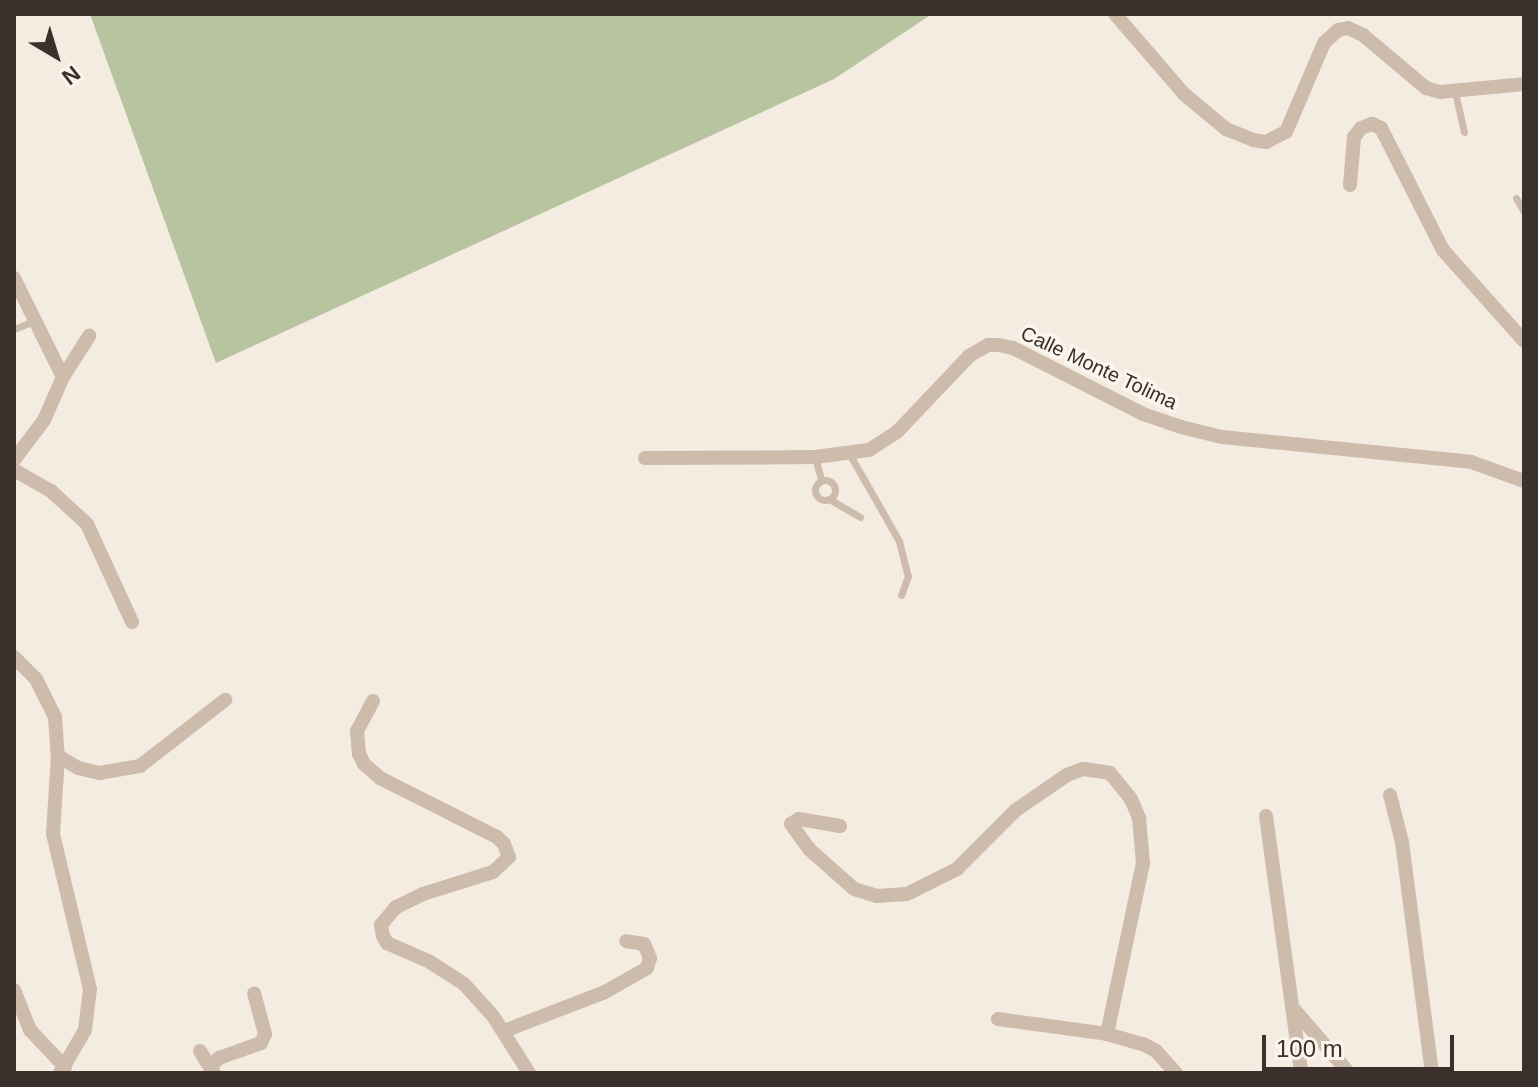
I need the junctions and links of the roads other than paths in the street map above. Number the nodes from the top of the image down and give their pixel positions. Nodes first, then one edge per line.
1 (1115, 14) edge
2 (1524, 84) edge
3 (1455, 92) junction
4 (1464, 132) dead end
5 (1350, 185) dead end
6 (1516, 198) dead end
7 (1524, 212) edge
8 (14, 278) edge
9 (34, 321) junction
10 (14, 329) edge
11 (89, 336) dead end
12 (1524, 341) edge
13 (63, 377) junction
14 (850, 455) junction
15 (815, 457) junction
16 (645, 458) dead end
17 (14, 460) edge
18 (14, 470) edge
19 (821, 480) junction
20 (1524, 481) edge
21 (829, 499) junction
22 (860, 517) dead end
23 (901, 595) dead end
24 (132, 622) dead end
25 (14, 657) edge
26 (225, 700) dead end
27 (373, 701) dead end
28 (58, 756) junction
29 (1390, 795) dead end
30 (1266, 816) dead end
31 (840, 826) dead end
32 (626, 941) dead end
33 (14, 990) edge
34 (254, 993) dead end
35 (1292, 1006) junction
36 (998, 1019) dead end
37 (504, 1031) junction
38 (1107, 1034) junction
39 (200, 1051) dead end
40 (63, 1070) edge
41 (212, 1070) edge
42 (529, 1073) edge
43 (1176, 1073) edge
44 (1301, 1073) edge
45 (1349, 1073) edge
46 (1432, 1073) edge

1 - 3 street
2 - 3 street
3 - 4 lane
5 - 12 street
6 - 7 lane
8 - 9 street
9 - 10 lane
9 - 13 street
11 - 13 street
13 - 17 street
14 - 15 street, Calle Monte Tolima
14 - 20 street, Calle Monte Tolima
14 - 23 lane
15 - 16 street, Calle Monte Tolima
15 - 19 lane
18 - 24 street
19 - 21 lane
19 - 21 lane
21 - 22 lane
25 - 28 street
26 - 28 street
27 - 37 street
28 - 40 street
29 - 46 street
30 - 35 street
31 - 38 street
32 - 37 street
33 - 40 street
34 - 41 street
35 - 44 street
35 - 45 street
36 - 38 street
37 - 42 street
38 - 43 street
39 - 41 street

